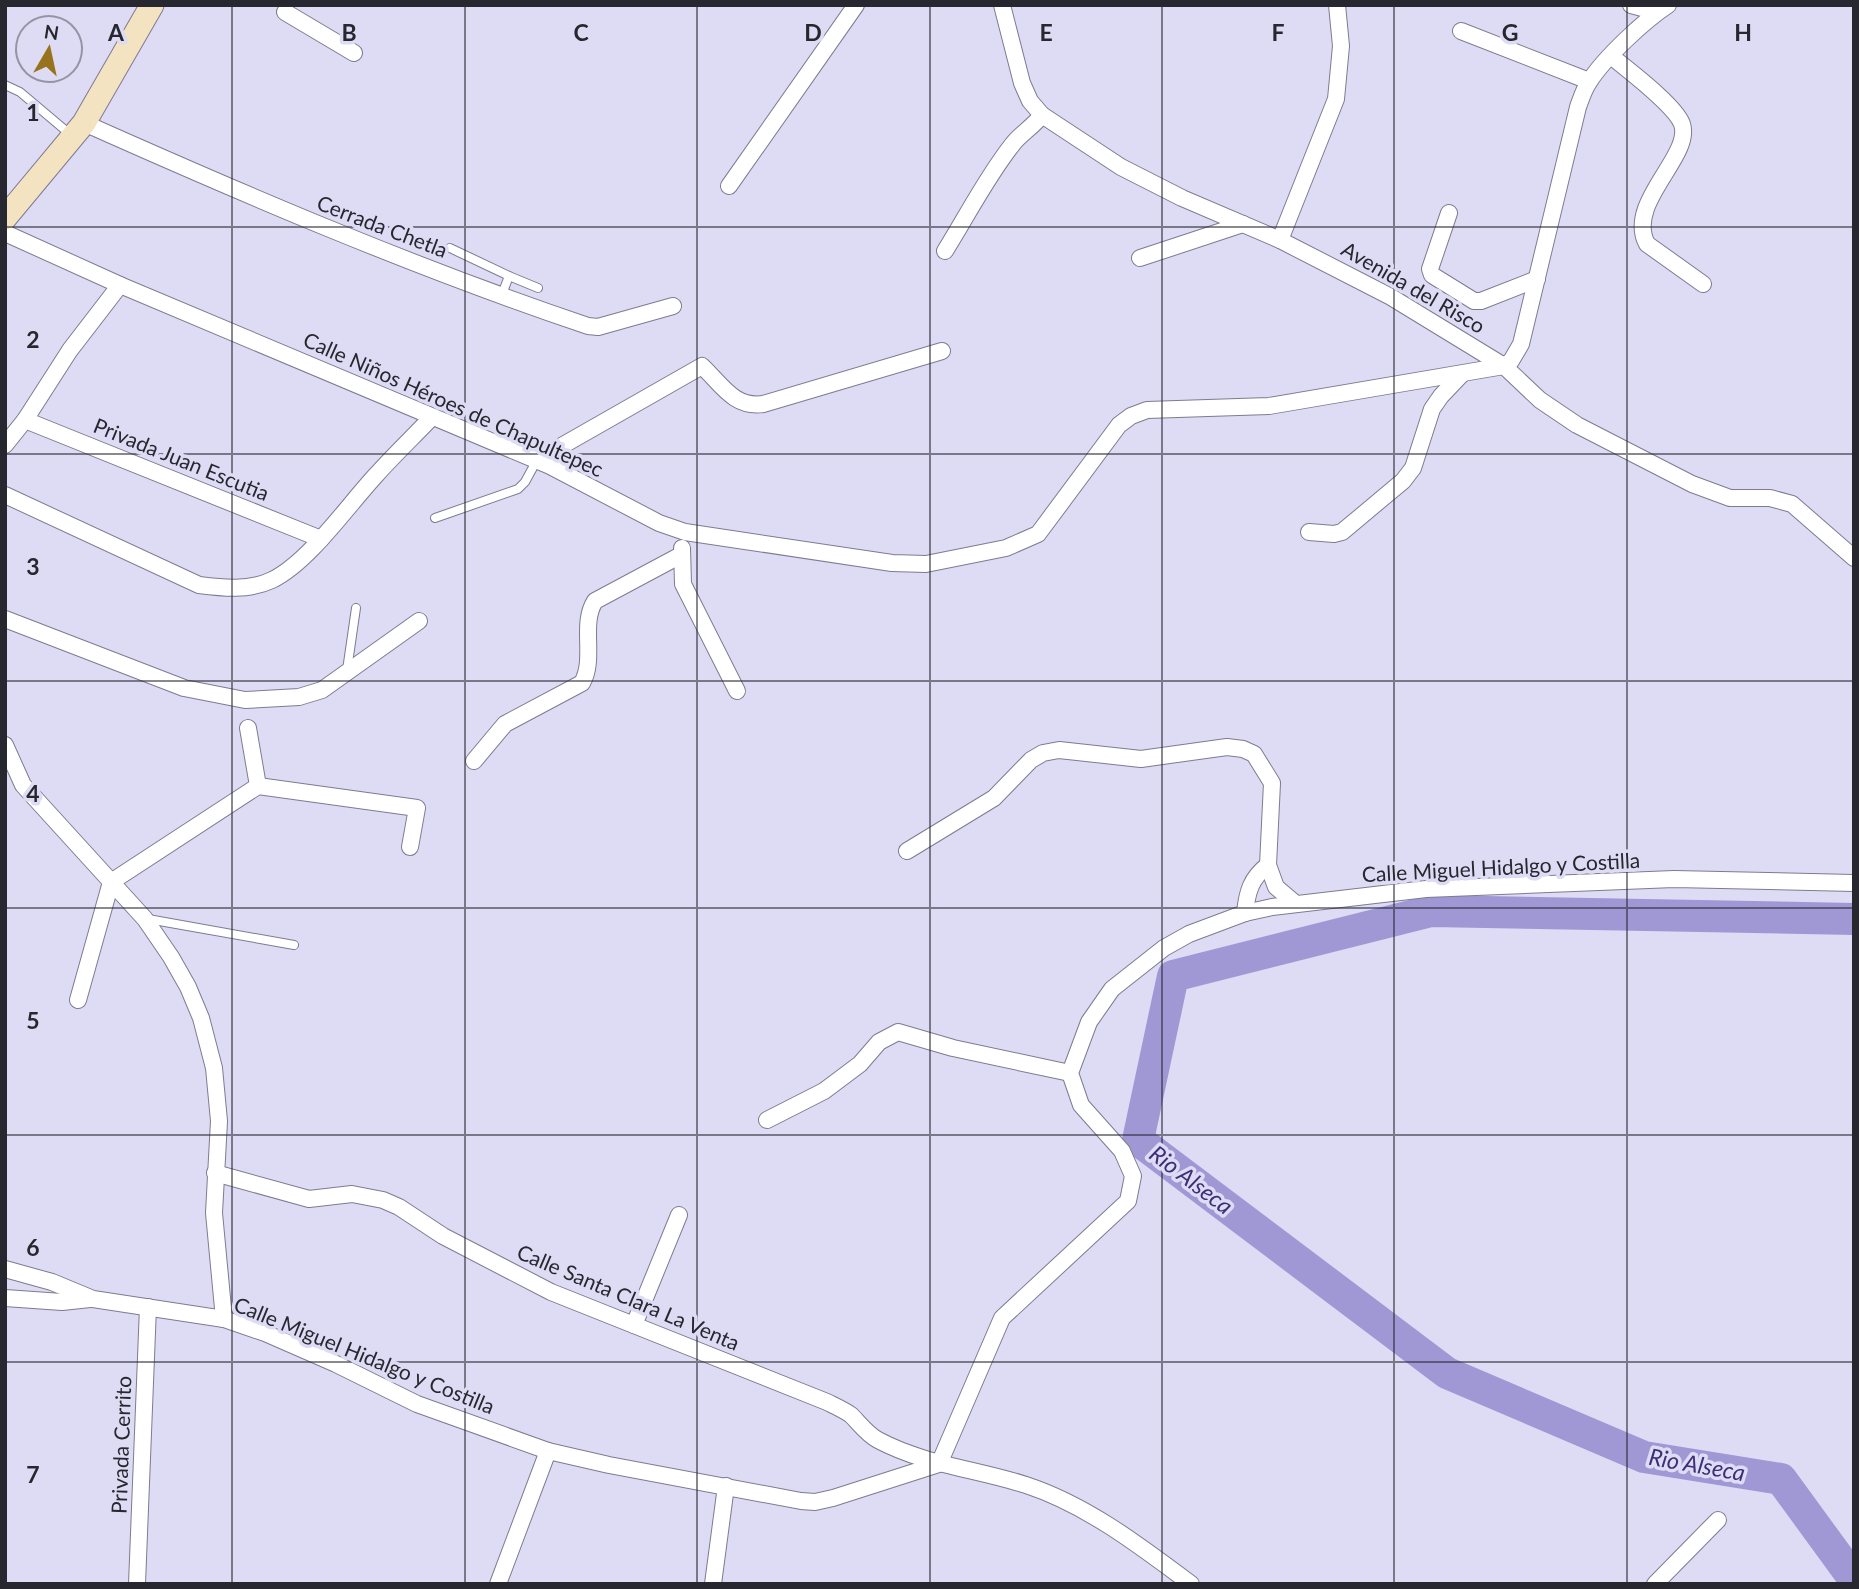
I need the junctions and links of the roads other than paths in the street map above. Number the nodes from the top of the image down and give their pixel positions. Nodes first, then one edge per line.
1 (152, 5) edge
2 (856, 5) edge
3 (1002, 5) edge
4 (1337, 5) edge
5 (1631, 5) edge
6 (283, 7) edge
7 (1663, 9) edge
8 (1461, 31) dead end
9 (354, 53) dead end
10 (1611, 56) junction
11 (1589, 81) junction
12 (5, 85) edge
13 (1042, 115) junction
14 (79, 130) junction
15 (729, 186) dead end
16 (1449, 214) dead end
17 (5, 218) edge
18 (1243, 223) junction
19 (5, 233) edge
20 (1280, 240) junction
21 (450, 248) dead end
22 (945, 251) dead end
23 (1140, 257) dead end
24 (509, 276) junction
25 (1537, 279) junction
26 (1703, 284) dead end
27 (120, 285) junction
28 (538, 288) dead end
29 (500, 296) junction
30 (673, 306) dead end
31 (942, 351) dead end
32 (1504, 366) junction
33 (1462, 374) junction
34 (432, 416) junction
35 (25, 420) junction
36 (5, 445) edge
37 (537, 460) junction
38 (5, 495) edge
39 (435, 518) dead end
40 (685, 532) junction
41 (1309, 532) dead end
42 (321, 539) junction
43 (681, 555) junction
44 (1854, 558) edge
45 (356, 608) dead end
46 (5, 619) edge
47 (419, 621) dead end
48 (346, 673) junction
49 (737, 691) dead end
50 (248, 728) dead end
51 (5, 745) edge
52 (474, 761) dead end
53 (258, 786) junction
54 (410, 848) dead end
55 (907, 851) dead end
56 (1268, 865) junction
57 (111, 882) junction
58 (1854, 883) edge
59 (1296, 904) junction
60 (1245, 913) junction
61 (145, 919) junction
62 (294, 945) dead end
63 (78, 1000) dead end
64 (1070, 1073) junction
65 (767, 1120) dead end
66 (215, 1173) junction
67 (678, 1215) dead end
68 (5, 1269) edge
69 (5, 1298) edge
70 (93, 1299) junction
71 (148, 1307) junction
72 (224, 1319) junction
73 (634, 1325) junction
74 (548, 1451) junction
75 (939, 1464) junction
76 (726, 1486) junction
77 (1718, 1520) dead end
78 (137, 1584) edge
79 (498, 1584) edge
80 (713, 1584) edge
81 (1191, 1584) edge
82 (1655, 1584) edge

1 - 14 street
2 - 15 street
3 - 13 street, Avenida del Risco
4 - 20 street
5 - 7 street
6 - 9 street
7 - 10 street
8 - 11 street
10 - 11 street
10 - 26 street
11 - 25 street
12 - 14 lane
13 - 18 street, Avenida del Risco
13 - 22 street
14 - 17 street
14 - 29 street, Cerrada Chetla
16 - 25 street
18 - 20 street, Avenida del Risco
18 - 23 street
19 - 27 street, Calle Niños Héroes de Chapultepec
20 - 32 street, Avenida del Risco
21 - 24 lane
24 - 28 lane
24 - 29 lane
25 - 32 street
27 - 34 street, Calle Niños Héroes de Chapultepec
27 - 35 street
29 - 30 street, Cerrada Chetla
31 - 37 street
32 - 33 street, Calle Niños Héroes de Chapultepec
32 - 44 street, Avenida del Risco
33 - 40 street, Calle Niños Héroes de Chapultepec
33 - 41 street
34 - 37 street, Calle Niños Héroes de Chapultepec
34 - 42 street
35 - 36 street
35 - 42 street, Privada Juan Escutia
37 - 39 lane
37 - 40 street, Calle Niños Héroes de Chapultepec
38 - 42 street
40 - 43 street
43 - 49 street
43 - 52 street
45 - 48 lane
46 - 48 street
47 - 48 street
50 - 53 street
51 - 57 street
53 - 54 street
53 - 57 street
55 - 56 street
56 - 59 street
56 - 60 street
57 - 61 street
57 - 63 street
58 - 59 street, Calle Miguel Hidalgo y Costilla
59 - 60 street, Calle Miguel Hidalgo y Costilla
60 - 64 street, Calle Miguel Hidalgo y Costilla
61 - 62 lane
61 - 66 street
64 - 65 street
64 - 75 street
66 - 72 street
66 - 73 street, Calle Santa Clara La Venta
67 - 73 street
68 - 70 street, Calle Miguel Hidalgo y Costilla
69 - 70 street
70 - 71 street, Calle Miguel Hidalgo y Costilla
71 - 72 street, Calle Miguel Hidalgo y Costilla
71 - 78 street, Privada Cerrito
72 - 74 street, Calle Miguel Hidalgo y Costilla
73 - 75 street, Calle Santa Clara La Venta
74 - 76 street, Calle Miguel Hidalgo y Costilla
74 - 79 street
75 - 76 street, Calle Miguel Hidalgo y Costilla
75 - 81 street
76 - 80 street
77 - 82 street

